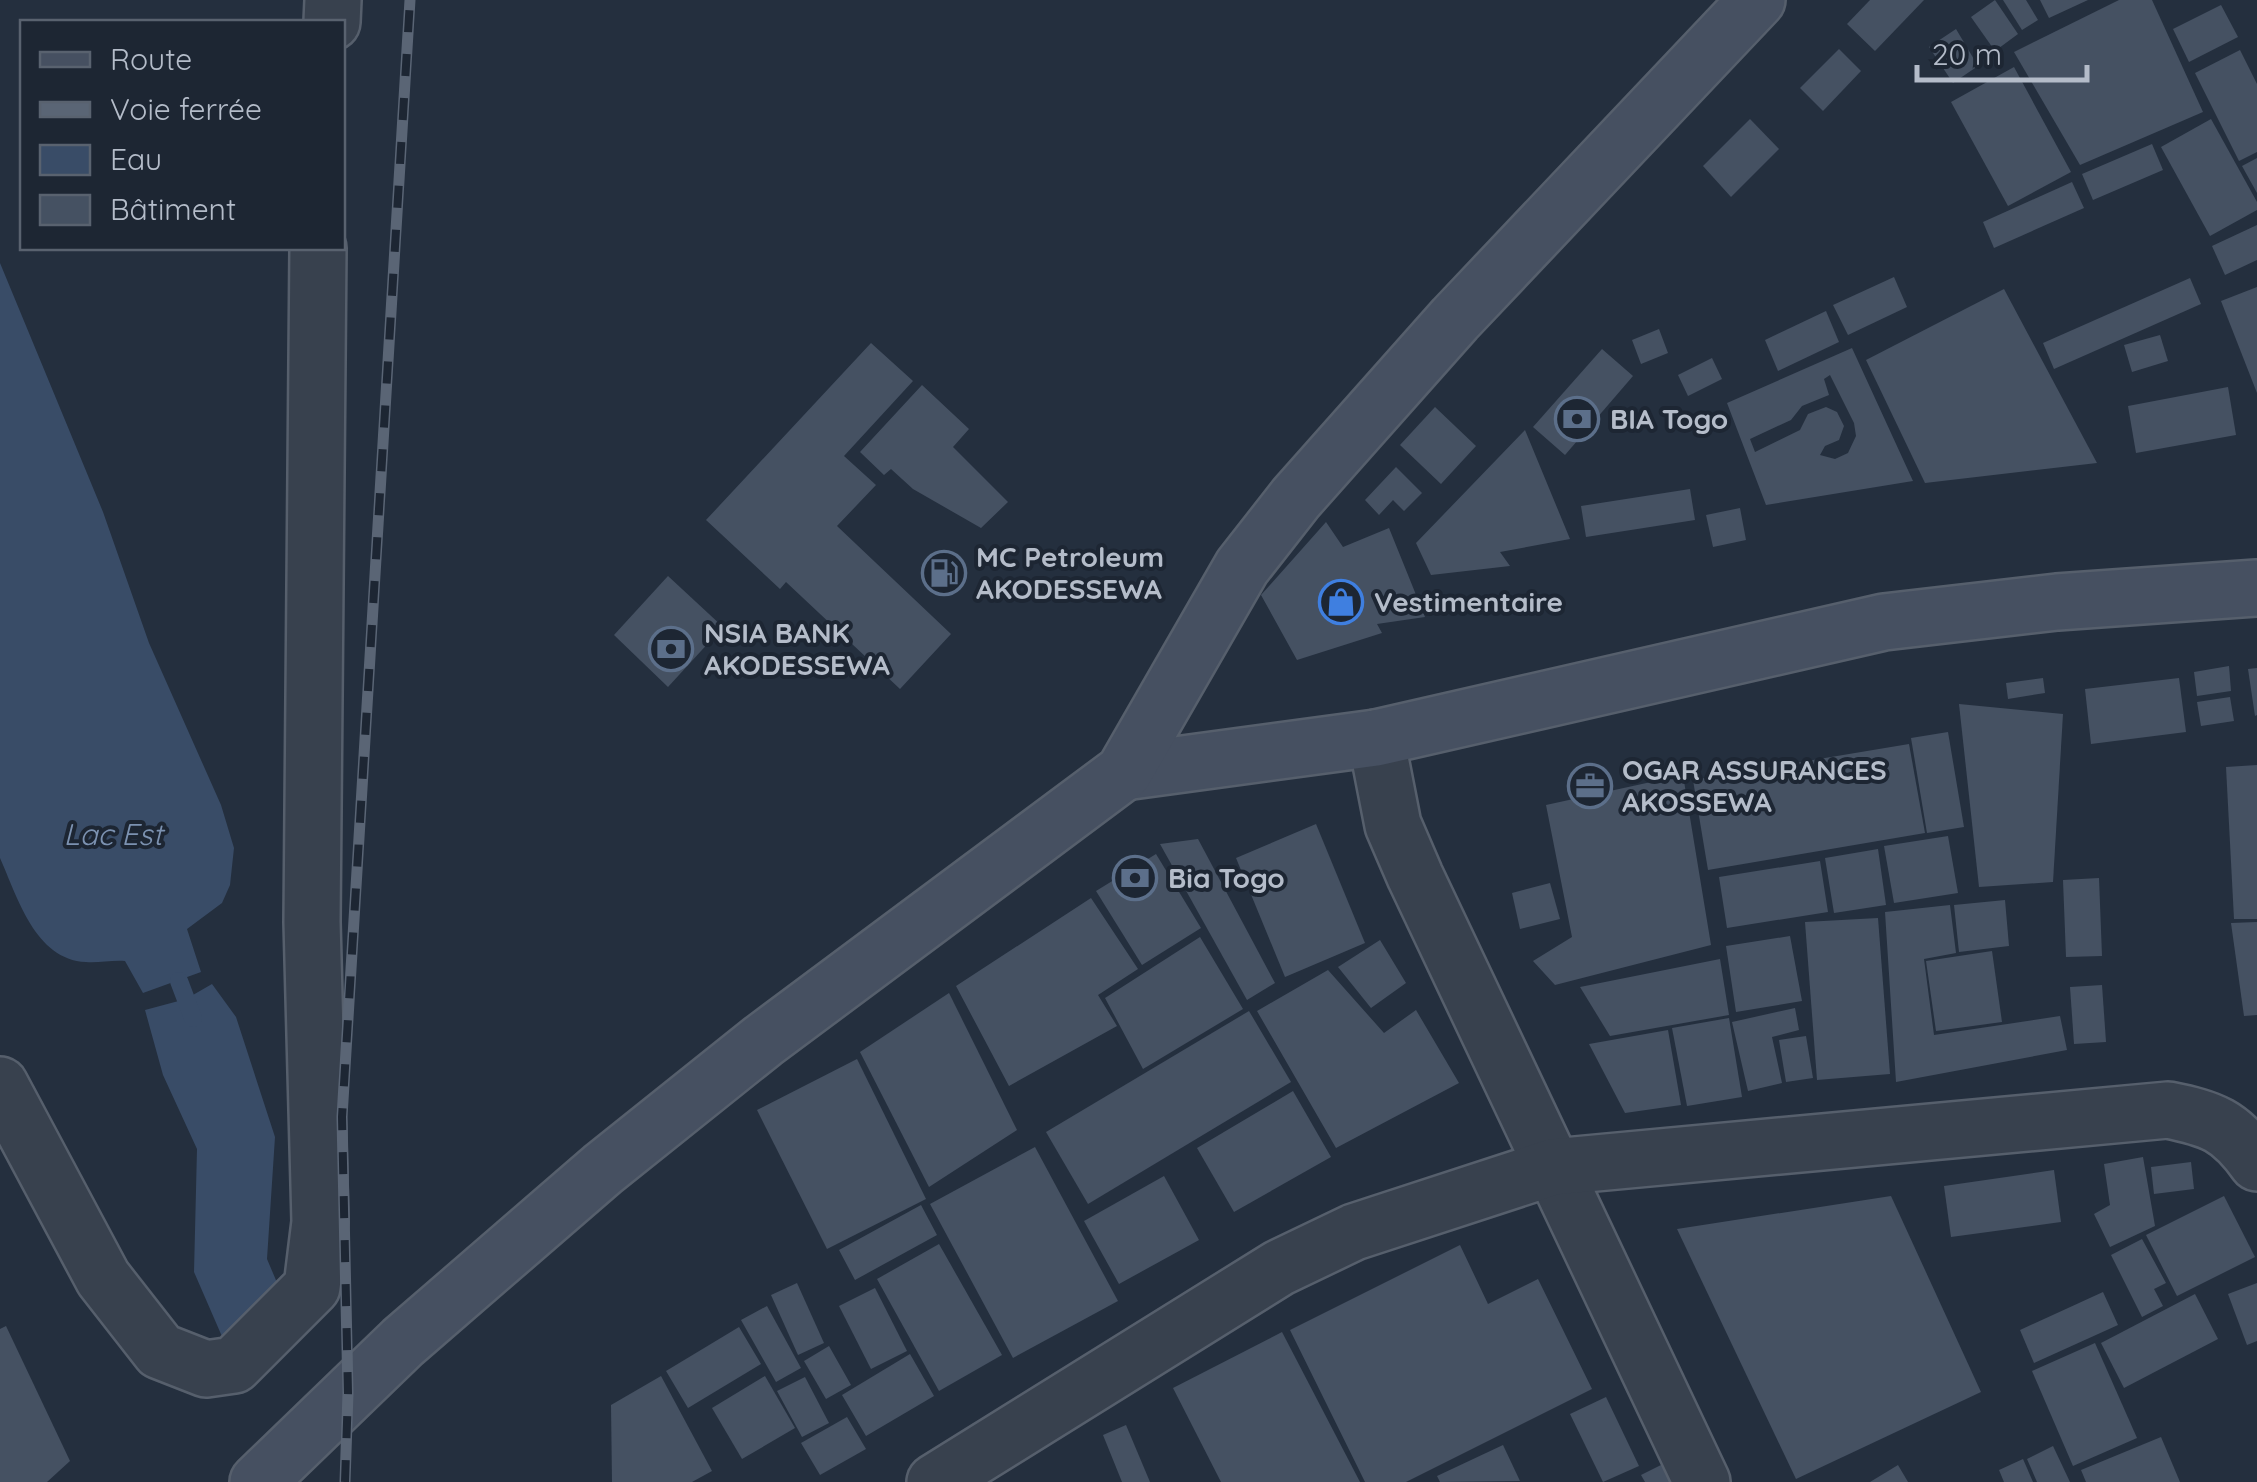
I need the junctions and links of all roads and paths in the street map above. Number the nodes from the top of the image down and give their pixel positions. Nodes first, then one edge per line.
1 (1757, 0) edge
2 (318, 250) edge
3 (2257, 588) edge
4 (1376, 738) junction
5 (1124, 772) junction
6 (0, 1085) edge
7 (2257, 1163) edge
8 (1553, 1168) junction
9 (997, 1465) edge
10 (258, 1482) edge
11 (935, 1482) edge
12 (1702, 1482) edge

1 - 5 main road
2 - 6 street
3 - 4 main road
4 - 5 main road
4 - 8 street
5 - 10 main road
7 - 8 street
8 - 9 street
8 - 12 street
9 - 11 street

